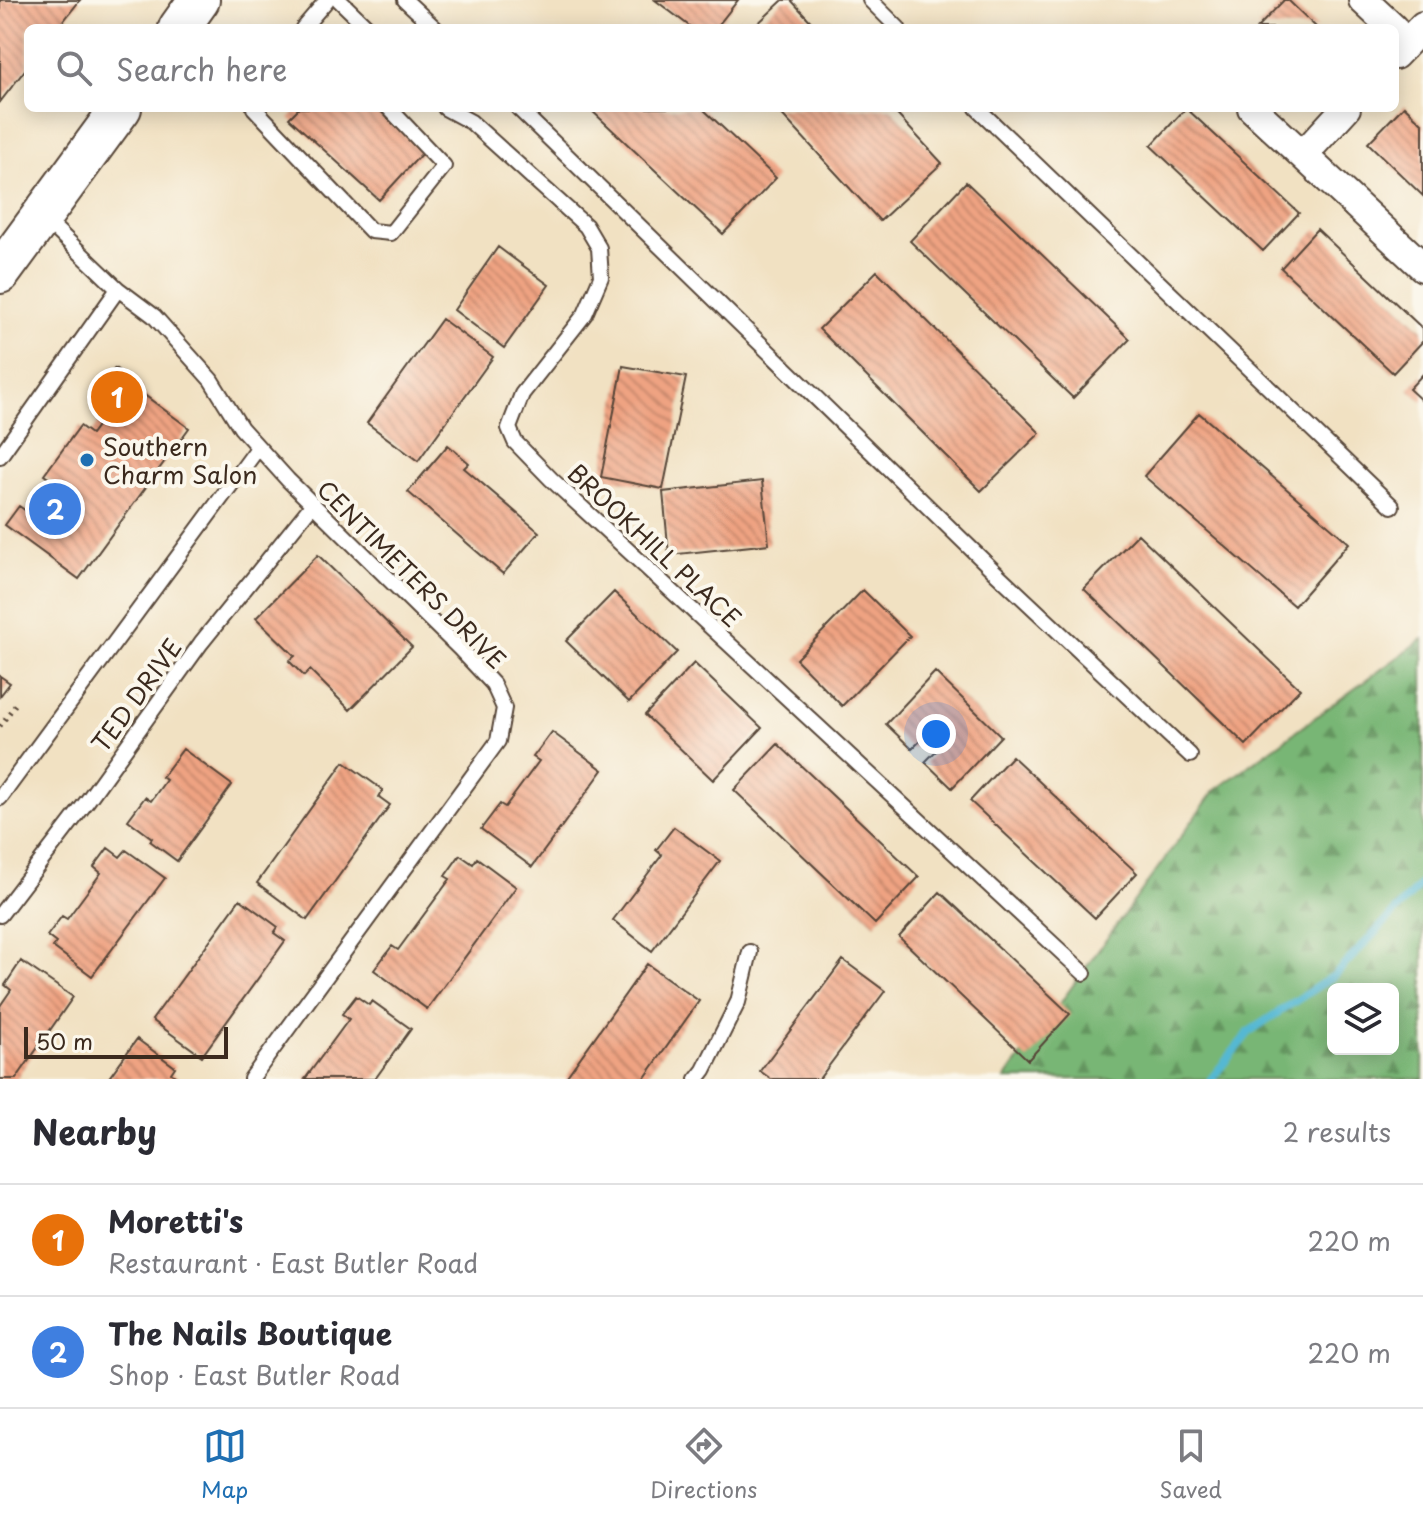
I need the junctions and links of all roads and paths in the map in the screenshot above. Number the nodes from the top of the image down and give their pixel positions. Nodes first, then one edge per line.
1 (199, 0) edge
2 (327, 0) edge
3 (339, 0) edge
4 (405, 0) edge
5 (870, 0) edge
6 (1363, 0) edge
7 (182, 24) edge
8 (306, 24) edge
9 (364, 24) edge
10 (431, 24) edge
11 (894, 24) edge
12 (1390, 24) edge
13 (118, 112) edge
14 (258, 112) edge
15 (393, 112) edge
16 (452, 112) edge
17 (463, 112) edge
18 (522, 112) edge
19 (981, 112) edge
20 (1256, 112) edge
21 (1342, 112) edge
22 (471, 122) junction
23 (1303, 155) junction
24 (42, 216) junction
25 (1423, 267) edge
26 (0, 273) edge
27 (118, 289) junction
28 (258, 448) junction
29 (0, 456) edge
30 (313, 504) junction
31 (1392, 506) dead end
32 (17, 702) dead end
33 (0, 726) edge
34 (1190, 755) dead end
35 (0, 798) edge
36 (0, 915) edge
37 (750, 952) dead end
38 (1084, 973) dead end
39 (251, 1079) edge
40 (697, 1079) edge

1 - 7 main road
2 - 8 lane
3 - 9 lane
4 - 10 lane
5 - 11 lane
6 - 12 street
13 - 24 main road
14 - 15 lane
16 - 22 lane, BROOKHILL PLACE
17 - 22 lane
18 - 34 lane
19 - 31 lane
20 - 23 street
21 - 23 street
22 - 38 lane, BROOKHILL PLACE
23 - 25 street
24 - 26 main road
24 - 27 lane, CENTIMETERS DRIVE
27 - 28 lane, CENTIMETERS DRIVE
27 - 29 lane
28 - 30 lane, CENTIMETERS DRIVE
28 - 35 lane
30 - 36 lane, TED DRIVE
30 - 39 lane, CENTIMETERS DRIVE
32 - 33 path
37 - 40 lane

